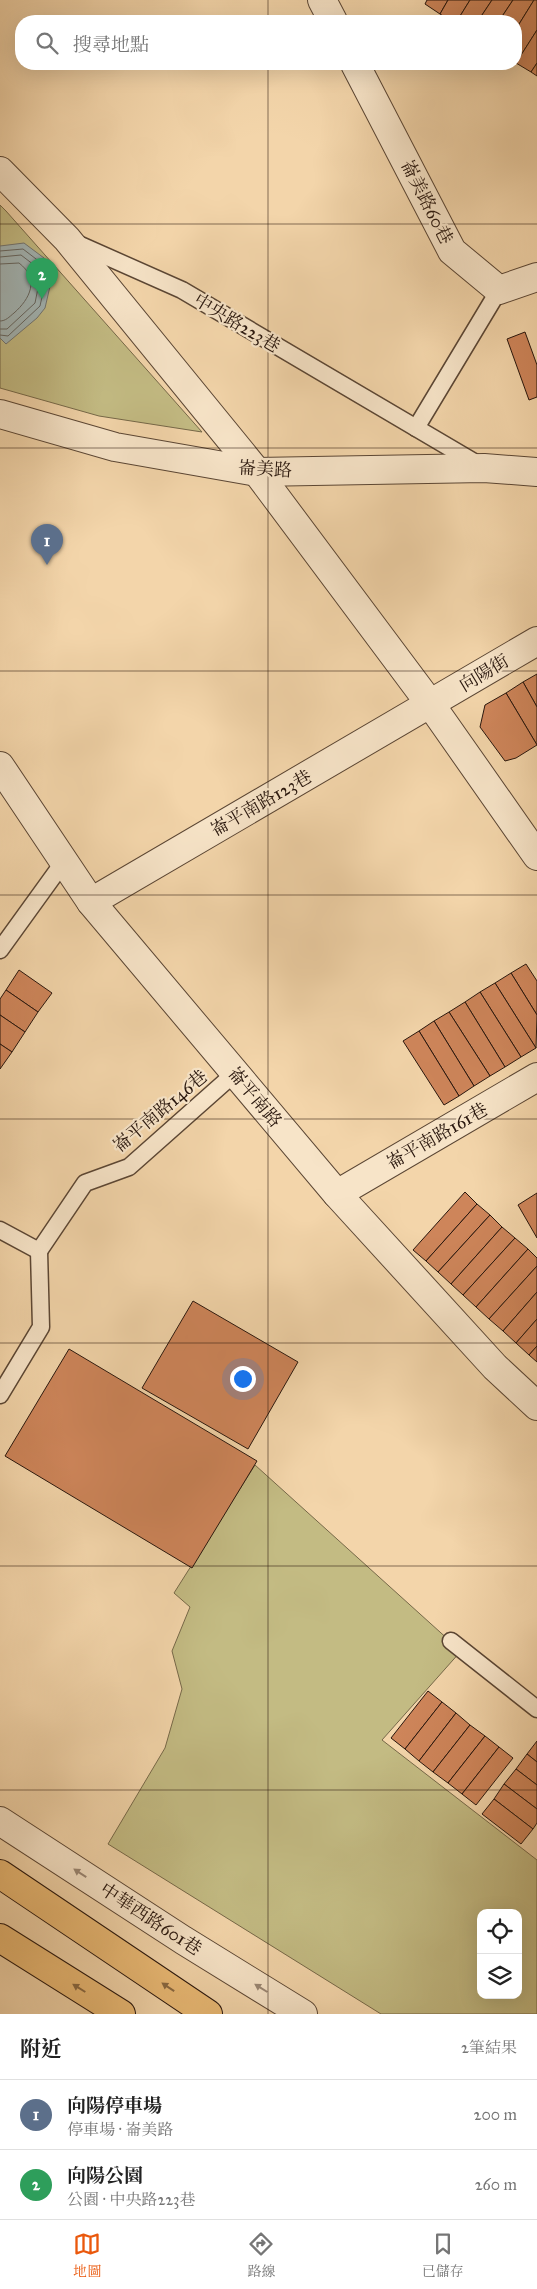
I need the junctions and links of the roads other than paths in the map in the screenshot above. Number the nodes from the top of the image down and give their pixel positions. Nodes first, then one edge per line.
1 (322, 0) edge
2 (330, 15) edge
3 (358, 70) edge
4 (0, 171) edge
5 (67, 239) junction
6 (537, 277) edge
7 (499, 290) junction
8 (0, 414) edge
9 (416, 428) junction
10 (484, 468) junction
11 (257, 472) junction
12 (537, 472) edge
13 (537, 641) edge
14 (432, 705) junction
15 (0, 766) edge
16 (537, 856) edge
17 (65, 860) junction
18 (91, 902) junction
19 (0, 950) edge
20 (235, 1073) junction
21 (537, 1077) edge
22 (337, 1194) junction
23 (0, 1230) edge
24 (39, 1251) junction
25 (0, 1395) edge
26 (537, 1406) edge
27 (451, 1641) dead end
28 (537, 1709) edge
29 (0, 1821) edge
30 (0, 1874) edge
31 (0, 1938) edge
32 (121, 2014) edge
33 (208, 2014) edge
34 (303, 2014) edge

1 - 2 street
3 - 7 street, 崙美路60巷
4 - 5 street, 中央路223巷
5 - 9 lane, 中央路223巷
5 - 11 street
6 - 7 street
7 - 9 lane
8 - 11 street, 崙美路
9 - 10 lane, 中央路223巷
10 - 11 street, 崙美路
10 - 12 street, 崙美路
11 - 14 street
13 - 14 street, 向陽街
14 - 16 street
14 - 18 street, 崙平南路123巷
15 - 17 street, 崙平南路
17 - 18 street, 崙平南路
17 - 19 lane
18 - 20 street, 崙平南路
20 - 22 street, 崙平南路
20 - 24 lane, 崙平南路146巷
21 - 22 street, 崙平南路161巷
22 - 26 street, 崙平南路
23 - 24 lane
24 - 25 lane
27 - 28 lane
34 -> 29 street, 中華西路601巷
33 -> 30 highway
32 -> 31 highway

